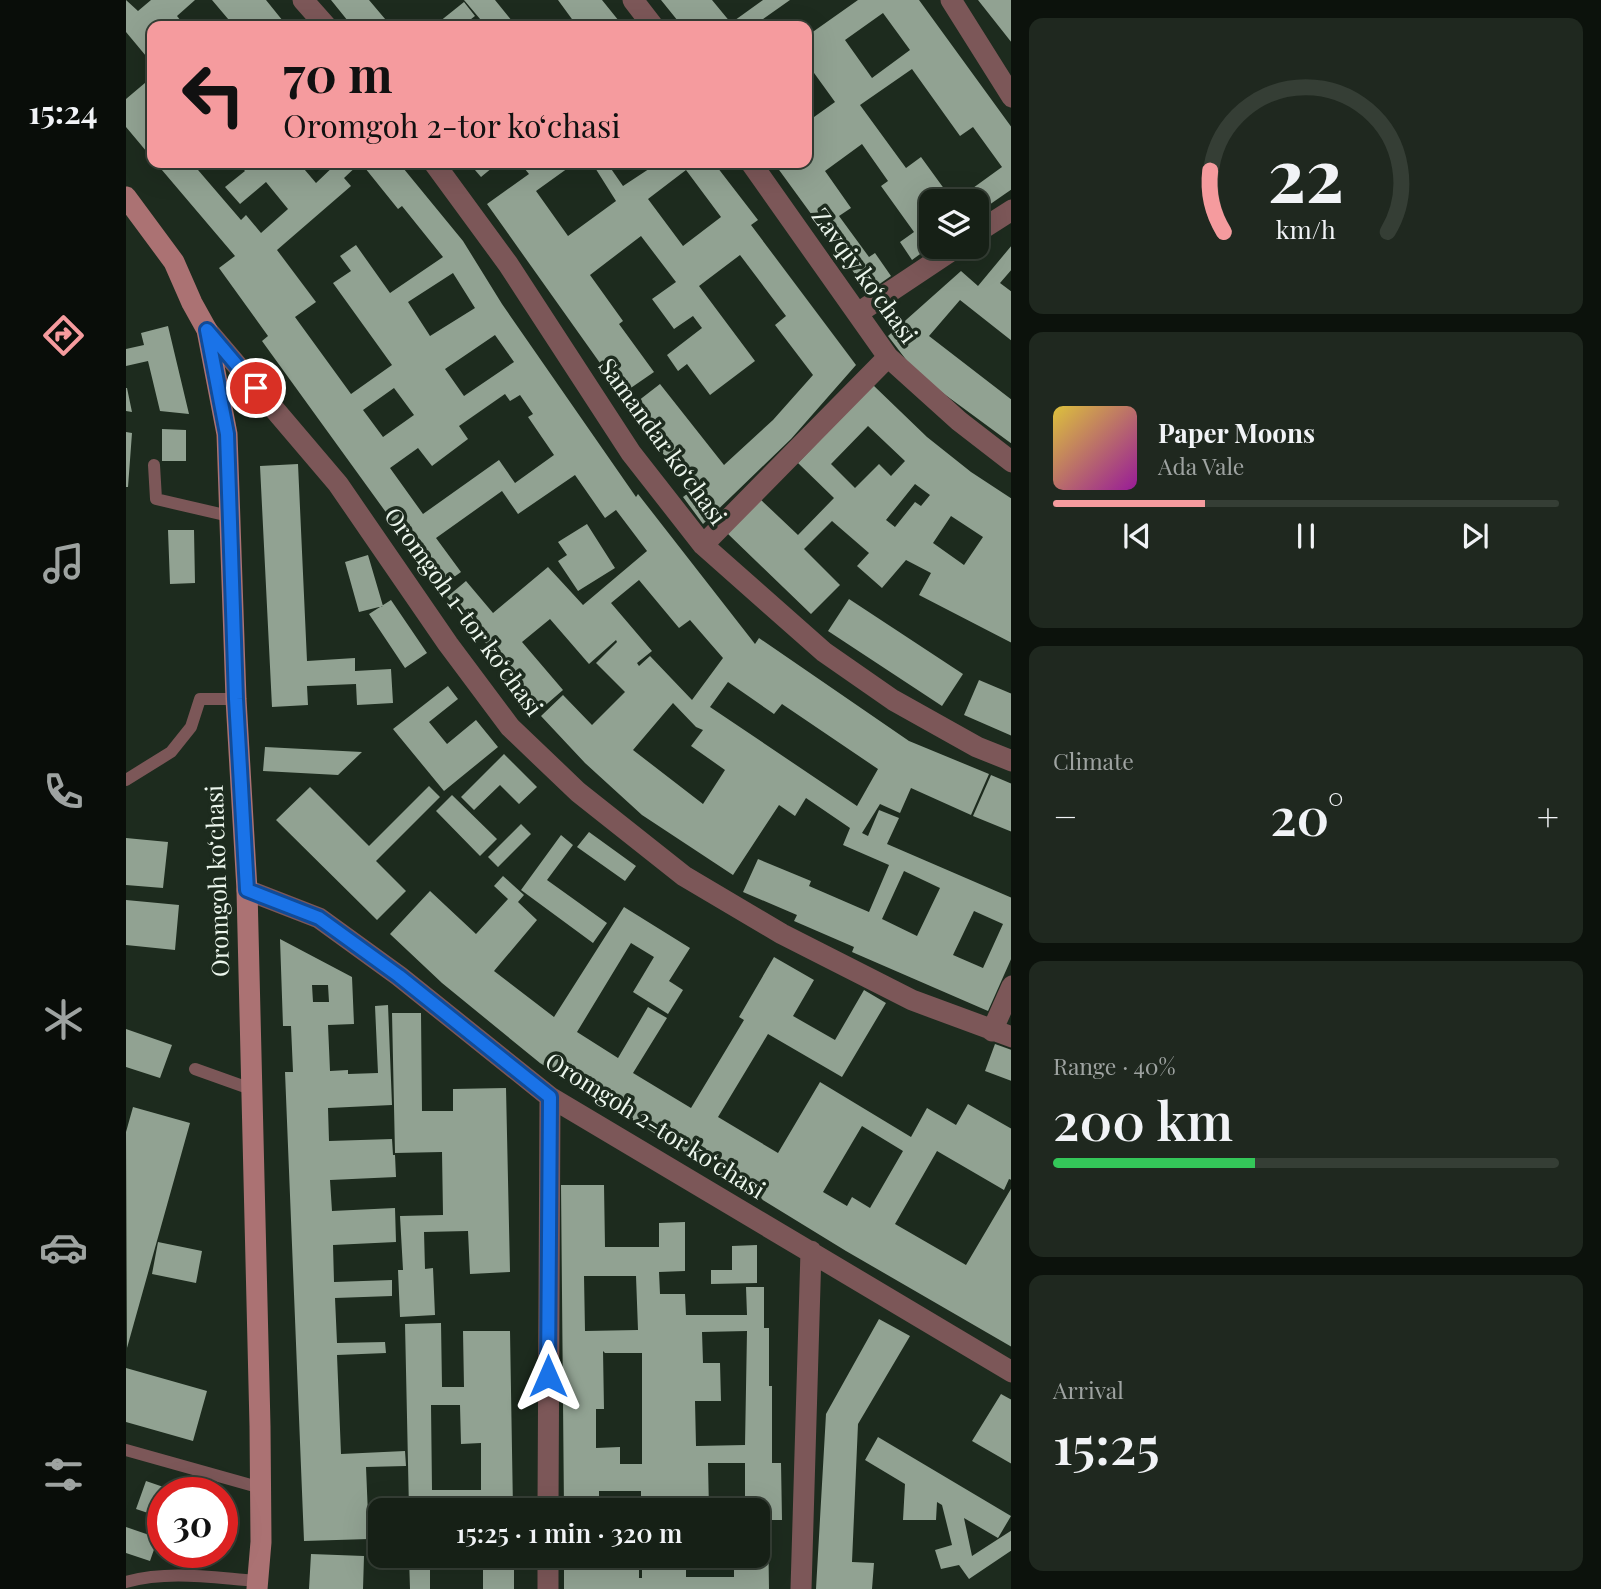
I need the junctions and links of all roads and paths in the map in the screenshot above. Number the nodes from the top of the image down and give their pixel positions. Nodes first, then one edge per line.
1 (303, 0) edge
2 (633, 0) edge
3 (951, 0) edge
4 (322, 21) edge
5 (649, 21) edge
6 (1011, 97) edge
7 (438, 168) edge
8 (755, 168) edge
9 (126, 197) edge
10 (1011, 210) edge
11 (989, 224) edge
12 (939, 259) edge
13 (858, 313) junction
14 (207, 330) junction
15 (888, 357) junction
16 (1011, 462) edge
17 (154, 465) dead end
18 (229, 516) junction
19 (703, 545) junction
20 (236, 699) junction
21 (1011, 761) edge
22 (126, 780) edge
23 (247, 890) junction
24 (1011, 986) edge
25 (1001, 1034) edge
26 (195, 1069) dead end
27 (251, 1089) junction
28 (550, 1097) junction
29 (811, 1251) junction
30 (1011, 1372) edge
31 (126, 1450) edge
32 (261, 1488) junction
33 (548, 1498) edge
34 (548, 1568) edge
35 (126, 1582) edge
36 (257, 1585) edge
37 (548, 1589) edge
38 (801, 1589) edge

1 - 4 street
2 - 5 street
3 - 6 street
7 - 19 street, Samandar ko‘chasi
8 - 13 street, Zavqiy koʻchasi
9 - 14 street, Oromgoh koʻchasi
10 - 11 street
12 - 13 street
13 - 15 street, Zavqiy koʻchasi
14 - 18 street, Oromgoh koʻchasi
14 - 25 street, Oromgoh 1-tor koʻchasi
15 - 16 street, Zavqiy koʻchasi
15 - 19 street
17 - 18 lane
18 - 20 street, Oromgoh koʻchasi
19 - 21 street, Samandar ko‘chasi
20 - 22 lane
20 - 23 street, Oromgoh koʻchasi
23 - 27 street, Oromgoh koʻchasi
23 - 28 street, Oromgoh 2-tor koʻchasi
24 - 25 street
26 - 27 lane
27 - 32 street, Oromgoh koʻchasi
28 - 29 street, Oromgoh 2-tor koʻchasi
28 - 33 street
29 - 30 street, Oromgoh 2-tor koʻchasi
29 - 38 street
31 - 32 lane
32 - 36 street, Oromgoh koʻchasi
34 - 37 street
35 - 36 lane

